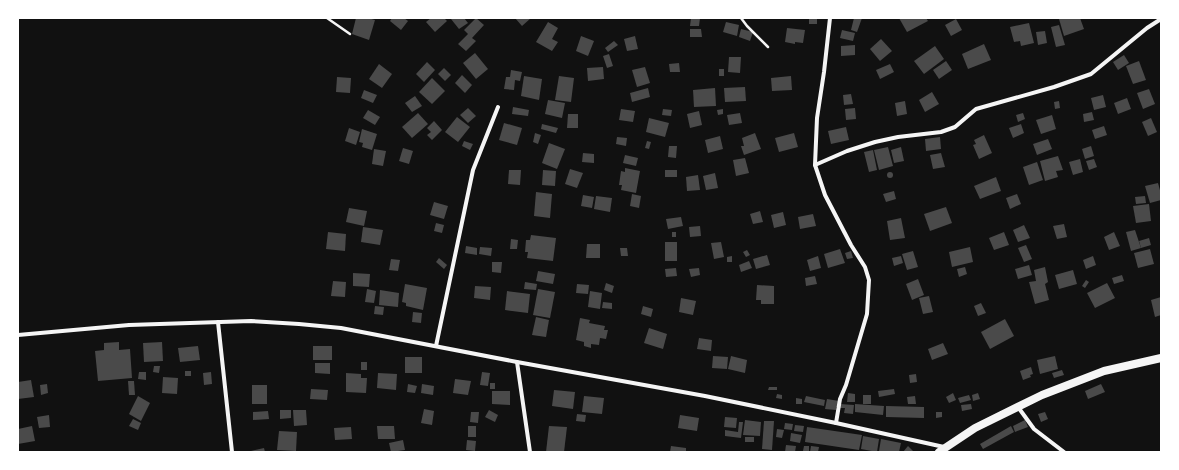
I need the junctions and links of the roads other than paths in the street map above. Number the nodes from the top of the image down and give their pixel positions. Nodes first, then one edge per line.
1 (830, 18) edge
2 (1161, 19) edge
3 (498, 107) dead end
4 (816, 165) junction
5 (218, 322) junction
6 (18, 335) edge
7 (436, 346) junction
8 (1161, 358) edge
9 (517, 362) junction
10 (1017, 407) junction
11 (836, 422) junction
12 (942, 450) edge
13 (232, 452) edge
14 (530, 452) edge
15 (1064, 452) edge

1 - 4 street
2 - 4 street
3 - 7 street
4 - 11 street
5 - 6 street
5 - 7 street
5 - 13 street
7 - 9 street
8 - 10 main road
9 - 11 street
9 - 14 street
10 - 12 main road
10 - 15 street
11 - 12 street

